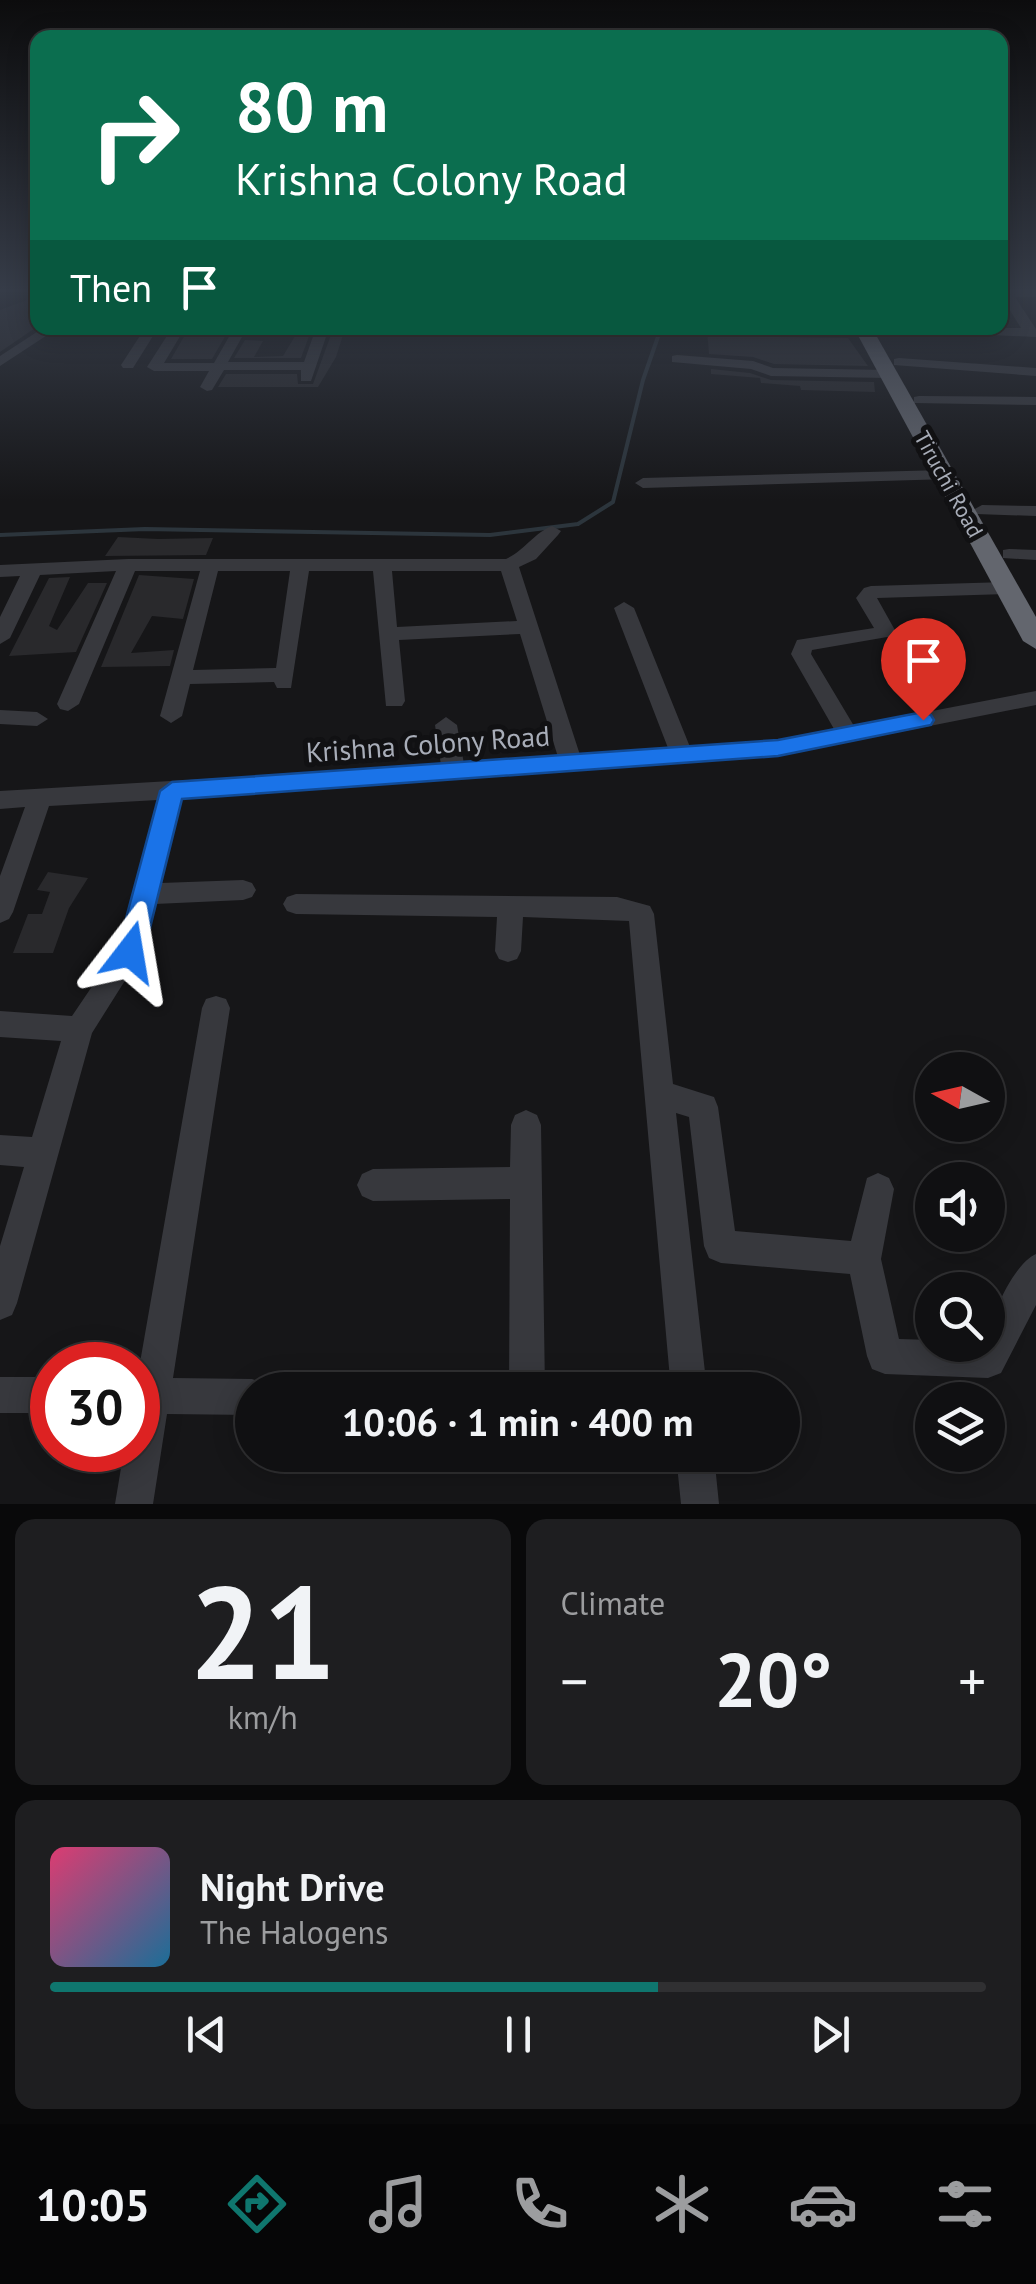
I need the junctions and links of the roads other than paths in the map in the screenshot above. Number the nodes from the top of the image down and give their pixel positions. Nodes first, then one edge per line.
1 (131, 360) edge
2 (159, 360) edge
3 (221, 360) edge
4 (311, 360) edge
5 (696, 360) edge
6 (889, 360) edge
7 (128, 365) dead end
8 (218, 366) junction
9 (894, 368) junction
10 (1036, 372) edge
11 (208, 387) dead end
12 (921, 403) junction
13 (1036, 404) edge
14 (944, 475) junction
15 (643, 484) dead end
16 (982, 510) junction
17 (1036, 511) edge
18 (552, 531) dead end
19 (1009, 554) junction
20 (1036, 555) edge
21 (128, 564) junction
22 (382, 565) junction
23 (509, 565) junction
24 (210, 566) junction
25 (300, 566) junction
26 (34, 568) junction
27 (0, 571) edge
28 (1007, 588) junction
29 (1036, 598) edge
30 (624, 608) dead end
31 (528, 627) junction
32 (388, 634) junction
33 (0, 638) edge
34 (1036, 641) edge
35 (181, 677) junction
36 (1036, 698) edge
37 (394, 702) dead end
38 (68, 704) dead end
39 (172, 716) dead end
40 (0, 717) edge
41 (37, 719) dead end
42 (446, 725) dead end
43 (848, 734) junction
44 (682, 755) junction
45 (571, 763) junction
46 (454, 772) junction
47 (172, 791) junction
48 (40, 798) junction
49 (0, 800) edge
50 (243, 890) dead end
51 (145, 894) junction
52 (2, 901) edge
53 (296, 904) dead end
54 (510, 907) junction
55 (508, 952) dead end
56 (216, 1008) dead end
57 (0, 1024) edge
58 (79, 1029) junction
59 (659, 1094) junction
60 (526, 1125) dead end
61 (0, 1150) edge
62 (44, 1153) junction
63 (526, 1183) junction
64 (373, 1185) dead end
65 (878, 1189) dead end
66 (864, 1258) junction
67 (1036, 1271) edge
68 (0, 1303) edge
69 (156, 1342) edge
70 (527, 1372) edge
71 (687, 1372) edge
72 (0, 1395) edge
73 (30, 1395) edge
74 (160, 1396) edge
75 (235, 1397) edge
76 (138, 1472) edge
77 (697, 1472) edge
78 (134, 1504) edge
79 (700, 1504) edge

1 - 7 street
2 - 8 street
3 - 8 street
4 - 8 street
5 - 9 street
6 - 9 highway, Tiruchi Road
8 - 11 street
9 - 10 street
9 - 12 highway
9 - 14 highway, Tiruchi Road
12 - 13 street
12 - 16 highway
14 - 15 street
14 - 28 highway, Tiruchi Road
16 - 17 street
16 - 19 highway
18 - 23 street
19 - 20 street
19 - 29 highway
21 - 24 street
21 - 26 street
21 - 38 street
22 - 23 street
22 - 25 street
22 - 32 street
23 - 31 street
24 - 25 street
24 - 35 street
25 - 35 street
26 - 27 street
26 - 33 street
28 - 34 highway, Tiruchi Road
28 - 43 street
30 - 44 street
31 - 32 street
31 - 45 street
32 - 37 street
35 - 39 street
36 - 43 street, Krishna Colony Road
40 - 41 street
42 - 46 street
43 - 44 street, Krishna Colony Road
44 - 45 street, Krishna Colony Road
45 - 46 street, Krishna Colony Road
46 - 47 street, Krishna Colony Road
47 - 48 street, Krishna Colony Road
47 - 51 street
48 - 49 street, Krishna Colony Road
48 - 52 street
50 - 51 street
51 - 58 street
53 - 54 street
54 - 55 street
54 - 59 street
56 - 69 street
57 - 58 street
58 - 62 street
59 - 66 street
59 - 71 street
60 - 63 street
61 - 62 street
62 - 68 street
63 - 64 street
63 - 70 street
65 - 66 street
66 - 67 street
72 - 73 street
74 - 75 street
76 - 78 street
77 - 79 street

